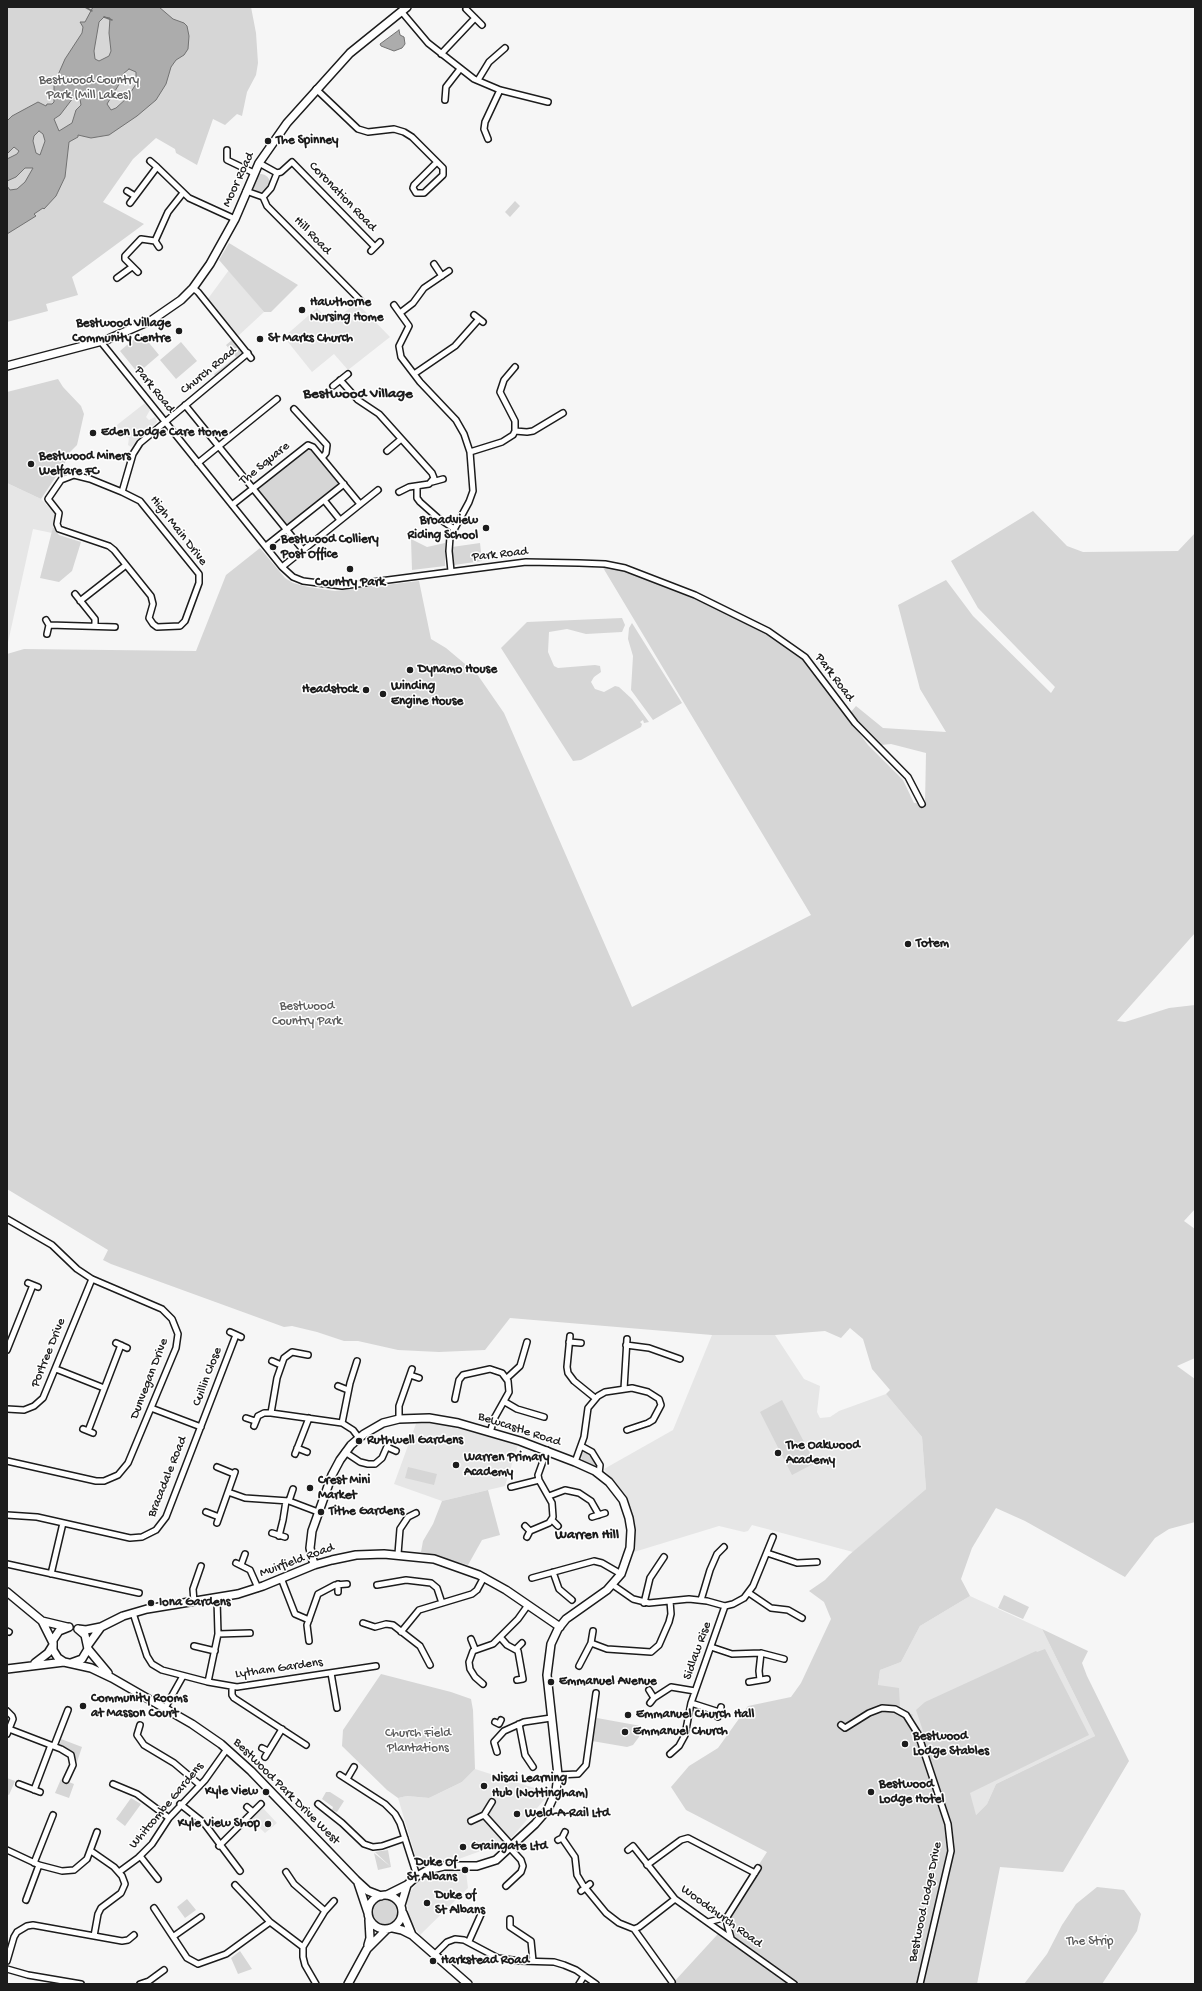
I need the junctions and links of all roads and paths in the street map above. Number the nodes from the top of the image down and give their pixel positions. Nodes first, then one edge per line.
1 (404, 9) edge
2 (466, 9) dead end
3 (475, 18) junction
4 (482, 25) dead end
5 (504, 48) dead end
6 (441, 54) junction
7 (498, 54) junction
8 (502, 60) dead end
9 (460, 69) junction
10 (478, 80) junction
11 (439, 88) dead end
12 (316, 89) junction
13 (445, 90) junction
14 (500, 90) junction
15 (445, 100) dead end
16 (548, 102) dead end
17 (484, 129) junction
18 (476, 130) dead end
19 (488, 139) dead end
20 (227, 150) dead end
21 (150, 161) dead end
22 (437, 162) junction
23 (259, 163) junction
24 (157, 167) junction
25 (254, 173) junction
26 (277, 173) junction
27 (246, 190) junction
28 (127, 191) dead end
29 (183, 193) junction
30 (135, 196) junction
31 (263, 197) junction
32 (130, 203) dead end
33 (235, 219) junction
34 (156, 241) junction
35 (380, 242) dead end
36 (159, 247) dead end
37 (375, 247) junction
38 (371, 251) dead end
39 (434, 264) dead end
40 (132, 267) junction
41 (449, 271) dead end
42 (138, 272) dead end
43 (442, 276) junction
44 (117, 278) dead end
45 (193, 288) junction
46 (360, 301) dead end
47 (394, 305) dead end
48 (400, 313) junction
49 (484, 322) dead end
50 (101, 342) junction
51 (7, 366) edge
52 (515, 367) dead end
53 (506, 368) dead end
54 (511, 372) junction
55 (348, 374) dead end
56 (414, 374) junction
57 (340, 380) junction
58 (332, 386) dead end
59 (277, 399) dead end
60 (185, 405) junction
61 (294, 408) dead end
62 (305, 412) dead end
63 (564, 413) dead end
64 (300, 416) junction
65 (165, 421) junction
66 (515, 430) junction
67 (400, 440) junction
68 (219, 446) junction
69 (387, 451) dead end
70 (470, 452) junction
71 (322, 458) junction
72 (198, 463) junction
73 (443, 479) dead end
74 (432, 482) junction
75 (344, 484) junction
76 (416, 487) junction
77 (253, 488) junction
78 (378, 490) dead end
79 (122, 492) junction
80 (399, 492) dead end
81 (324, 500) junction
82 (360, 504) junction
83 (232, 505) junction
84 (340, 520) junction
85 (453, 528) junction
86 (286, 529) junction
87 (266, 546) junction
88 (303, 550) junction
89 (126, 565) junction
90 (282, 567) junction
91 (451, 571) junction
92 (75, 594) dead end
93 (80, 601) junction
94 (95, 626) junction
95 (116, 627) dead end
96 (47, 634) dead end
97 (922, 804) dead end
98 (7, 1219) edge
99 (92, 1279) junction
100 (38, 1287) dead end
101 (230, 1332) dead end
102 (570, 1336) dead end
103 (627, 1339) dead end
104 (569, 1342) junction
105 (581, 1344) dead end
106 (626, 1345) junction
107 (519, 1346) dead end
108 (127, 1348) dead end
109 (7, 1350) edge
110 (676, 1351) dead end
111 (302, 1353) junction
112 (308, 1355) dead end
113 (674, 1356) junction
114 (300, 1359) dead end
115 (680, 1359) dead end
116 (272, 1361) dead end
117 (357, 1361) dead end
118 (282, 1365) junction
119 (56, 1369) junction
120 (460, 1370) dead end
121 (463, 1375) junction
122 (419, 1378) dead end
123 (507, 1378) junction
124 (338, 1386) dead end
125 (104, 1388) junction
126 (624, 1389) junction
127 (348, 1390) junction
128 (450, 1391) dead end
129 (456, 1393) junction
130 (595, 1398) junction
131 (454, 1399) dead end
132 (505, 1402) junction
133 (151, 1408) junction
134 (7, 1409) edge
135 (271, 1413) junction
136 (246, 1418) dead end
137 (309, 1418) junction
138 (399, 1419) junction
139 (538, 1421) dead end
140 (342, 1423) junction
141 (201, 1427) junction
142 (88, 1431) dead end
143 (630, 1431) dead end
144 (490, 1432) junction
145 (359, 1438) junction
146 (389, 1442) dead end
147 (581, 1446) junction
148 (387, 1447) junction
149 (297, 1448) junction
150 (546, 1450) junction
151 (396, 1451) dead end
152 (307, 1452) dead end
153 (345, 1452) junction
154 (295, 1454) dead end
155 (7, 1462) edge
156 (575, 1462) junction
157 (217, 1467) dead end
158 (599, 1474) junction
159 (516, 1479) dead end
160 (539, 1480) junction
161 (517, 1486) junction
162 (511, 1488) dead end
163 (293, 1489) dead end
164 (228, 1492) junction
165 (549, 1496) junction
166 (287, 1501) junction
167 (407, 1510) dead end
168 (206, 1512) dead end
169 (318, 1512) junction
170 (7, 1514) edge
171 (219, 1517) junction
172 (592, 1517) dead end
173 (552, 1520) junction
174 (63, 1523) junction
175 (217, 1523) dead end
176 (524, 1526) dead end
177 (558, 1526) dead end
178 (530, 1531) junction
179 (272, 1533) dead end
180 (279, 1536) junction
181 (285, 1537) dead end
182 (527, 1537) dead end
183 (773, 1537) dead end
184 (724, 1547) dead end
185 (767, 1553) junction
186 (245, 1554) dead end
187 (398, 1554) junction
188 (810, 1556) dead end
189 (664, 1557) dead end
190 (660, 1562) junction
191 (817, 1562) dead end
192 (810, 1563) junction
193 (7, 1564) edge
194 (314, 1565) junction
195 (201, 1566) dead end
196 (665, 1566) dead end
197 (192, 1571) dead end
198 (553, 1572) junction
199 (199, 1573) junction
200 (52, 1574) junction
201 (620, 1574) junction
202 (384, 1576) dead end
203 (484, 1577) junction
204 (281, 1578) junction
205 (532, 1578) dead end
206 (385, 1582) junction
207 (338, 1584) junction
208 (347, 1584) dead end
209 (377, 1585) dead end
210 (612, 1585) junction
211 (258, 1588) junction
212 (129, 1591) junction
213 (7, 1592) edge
214 (338, 1592) dead end
215 (139, 1593) dead end
216 (749, 1593) junction
217 (128, 1597) dead end
218 (217, 1599) junction
219 (701, 1600) junction
220 (670, 1601) junction
221 (194, 1602) junction
222 (563, 1602) dead end
223 (442, 1603) junction
224 (644, 1603) junction
225 (528, 1605) junction
226 (725, 1606) junction
227 (801, 1609) dead end
228 (133, 1613) junction
229 (797, 1614) junction
230 (802, 1618) dead end
231 (372, 1619) dead end
232 (309, 1620) junction
233 (42, 1621) junction
234 (363, 1624) dead end
235 (370, 1625) junction
236 (69, 1627) junction
237 (101, 1627) junction
238 (560, 1627) junction
239 (78, 1629) junction
240 (593, 1631) dead end
241 (401, 1632) junction
242 (218, 1634) junction
243 (500, 1637) junction
244 (246, 1639) dead end
245 (471, 1640) dead end
246 (308, 1641) dead end
247 (522, 1643) dead end
248 (591, 1643) junction
249 (53, 1644) junction
250 (194, 1646) dead end
251 (88, 1647) junction
252 (711, 1647) junction
253 (475, 1649) junction
254 (516, 1649) junction
255 (215, 1651) junction
256 (780, 1651) dead end
257 (761, 1653) junction
258 (426, 1656) junction
259 (576, 1657) dead end
260 (420, 1659) dead end
261 (582, 1660) junction
262 (368, 1661) dead end
263 (67, 1662) junction
264 (33, 1664) junction
265 (430, 1665) dead end
266 (376, 1666) dead end
267 (579, 1666) dead end
268 (369, 1667) junction
269 (7, 1669) edge
270 (331, 1673) junction
271 (183, 1676) junction
272 (475, 1677) junction
273 (112, 1678) junction
274 (767, 1678) dead end
275 (518, 1680) dead end
276 (760, 1680) junction
277 (470, 1681) dead end
278 (208, 1682) junction
279 (749, 1682) dead end
280 (483, 1684) dead end
281 (232, 1687) junction
282 (649, 1690) dead end
283 (695, 1691) junction
284 (594, 1697) dead end
285 (654, 1698) junction
286 (650, 1703) dead end
287 (691, 1703) junction
288 (164, 1708) junction
289 (337, 1708) dead end
290 (68, 1710) dead end
291 (7, 1711) edge
292 (719, 1712) dead end
293 (551, 1718) junction
294 (498, 1722) dead end
295 (519, 1724) junction
296 (140, 1725) dead end
297 (841, 1725) dead end
298 (282, 1730) junction
299 (504, 1731) junction
300 (8, 1732) edge
301 (306, 1745) dead end
302 (670, 1745) dead end
303 (52, 1746) junction
304 (262, 1748) dead end
305 (227, 1749) junction
306 (488, 1749) dead end
307 (675, 1750) junction
308 (268, 1751) junction
309 (670, 1754) dead end
310 (265, 1757) dead end
311 (529, 1766) dead end
312 (354, 1767) dead end
313 (69, 1774) junction
314 (340, 1775) dead end
315 (558, 1775) junction
316 (75, 1777) dead end
317 (347, 1779) junction
318 (66, 1780) dead end
319 (19, 1784) dead end
320 (113, 1784) dead end
321 (200, 1784) junction
322 (34, 1790) junction
323 (40, 1792) dead end
324 (492, 1802) dead end
325 (180, 1804) junction
326 (261, 1804) dead end
327 (318, 1804) dead end
328 (247, 1807) dead end
329 (253, 1812) junction
330 (53, 1815) dead end
331 (484, 1815) junction
332 (169, 1818) junction
333 (471, 1821) dead end
334 (97, 1832) dead end
335 (565, 1832) dead end
336 (405, 1838) junction
337 (219, 1846) junction
338 (511, 1847) junction
339 (7, 1850) edge
340 (628, 1850) dead end
341 (91, 1851) junction
342 (140, 1856) junction
343 (37, 1864) junction
344 (647, 1865) junction
345 (240, 1871) dead end
346 (119, 1872) junction
347 (286, 1872) dead end
348 (417, 1876) junction
349 (158, 1879) dead end
350 (356, 1880) junction
351 (511, 1882) junction
352 (590, 1884) dead end
353 (407, 1885) junction
354 (235, 1886) dead end
355 (506, 1886) dead end
356 (515, 1887) dead end
357 (583, 1890) junction
358 (28, 1894) junction
359 (35, 1896) dead end
360 (384, 1896) junction
361 (116, 1897) junction
362 (675, 1899) junction
363 (26, 1900) dead end
364 (122, 1901) dead end
365 (334, 1901) dead end
366 (401, 1905) junction
367 (154, 1908) dead end
368 (325, 1911) junction
369 (482, 1912) dead end
370 (403, 1913) junction
371 (190, 1916) dead end
372 (369, 1916) junction
373 (201, 1917) dead end
374 (727, 1918) junction
375 (510, 1919) dead end
376 (195, 1921) junction
377 (270, 1922) junction
378 (708, 1922) junction
379 (389, 1929) junction
380 (634, 1929) junction
381 (134, 1935) dead end
382 (412, 1935) junction
383 (94, 1936) junction
384 (174, 1936) junction
385 (732, 1939) junction
386 (469, 1941) junction
387 (303, 1946) junction
388 (367, 1949) junction
389 (434, 1955) junction
390 (7, 1960) edge
391 (532, 1962) junction
392 (7, 1969) edge
393 (164, 1970) dead end
394 (584, 1976) junction
395 (53, 1978) junction
396 (673, 1982) edge
397 (313, 1983) edge
398 (52, 1984) edge
399 (81, 1984) edge
400 (140, 1984) edge
401 (348, 1984) edge
402 (468, 1984) edge
403 (579, 1984) edge
404 (596, 1984) edge
405 (794, 1984) edge
406 (920, 1984) edge

1 - 6 street
1 - 12 street, Moor Road
2 - 3 street
3 - 4 street
3 - 6 street
5 - 7 street
6 - 9 street
7 - 8 street
7 - 10 street
9 - 10 street
9 - 13 street
10 - 14 street
11 - 13 street
12 - 22 street
12 - 23 street, Moor Road
13 - 15 street
14 - 16 street
14 - 17 street
17 - 18 street
17 - 19 street
20 - 25 street
21 - 24 street
22 - 22 street
23 - 25 street, Moor Road
23 - 26 street
24 - 29 street
24 - 30 street
25 - 27 street, Moor Road
26 - 31 street
26 - 37 street, Coronation Road
27 - 31 street
27 - 33 street, Moor Road
28 - 30 street
29 - 33 street
29 - 34 street
30 - 32 street
31 - 46 street, Hill Road
33 - 45 street, Moor Road
34 - 36 street
34 - 40 street
35 - 37 street, Coronation Road
37 - 38 street, Coronation Road
39 - 43 street
40 - 42 street
40 - 44 street
41 - 43 street
43 - 48 street
45 - 50 street, Moor Road
45 - 60 street, Church Road
47 - 48 street
48 - 56 street
49 - 56 street
50 - 51 street, Moor Road
50 - 65 street, Park Road
52 - 54 street
53 - 54 street
54 - 66 street
55 - 57 street
56 - 70 street
57 - 58 street
57 - 67 street
59 - 68 street
60 - 65 street, Church Road
60 - 68 street
61 - 64 street
62 - 64 street
63 - 66 street
64 - 71 street
65 - 72 street, Park Road
65 - 79 street
66 - 70 street
67 - 69 street
67 - 74 street
68 - 72 street
68 - 77 street
70 - 85 street
71 - 75 street, The Square
71 - 77 street, The Square
72 - 83 street, Park Road
73 - 74 street
74 - 76 street
75 - 81 street
75 - 82 street, The Square
76 - 80 street
76 - 85 street
77 - 83 street, The Square
77 - 86 street
78 - 82 street
79 - 89 street, High Main Drive
79 - 89 street, High Main Drive
81 - 84 street
81 - 86 street
82 - 84 street
83 - 87 street, Park Road
84 - 88 street
85 - 91 street
86 - 87 street
86 - 88 street
87 - 90 street, Park Road
88 - 90 street
89 - 93 street
90 - 91 street, Park Road
91 - 97 street, Park Road
92 - 93 street
93 - 94 street
94 - 95 street
94 - 96 street
98 - 99 street, Dunvegan Drive
99 - 119 street, Portree Drive
99 - 133 street, Dunvegan Drive
100 - 109 street
101 - 141 street, Cuillin Close
102 - 104 street
103 - 106 street
104 - 105 street
104 - 130 street
106 - 113 street
106 - 126 street
107 - 123 street
108 - 125 street
110 - 113 street
111 - 112 street
111 - 114 street
111 - 118 street
113 - 115 street
116 - 118 street
117 - 127 street
118 - 135 street
119 - 125 street
119 - 134 street, Portree Drive
120 - 121 street
121 - 123 street
121 - 129 street
122 - 138 street
123 - 132 street
124 - 127 street
125 - 142 street
126 - 130 street
126 - 143 street
127 - 140 street
128 - 129 street
129 - 131 street
130 - 147 street
132 - 139 street
132 - 144 street
133 - 141 street, Bracadale Road
133 - 155 street, Dunvegan Drive
135 - 136 street
135 - 137 street
137 - 140 street
137 - 149 street
138 - 144 street, Bewcastle Road
138 - 145 street, Bewcastle Road
140 - 145 street
141 - 174 street, Bracadale Road
144 - 150 street, Bewcastle Road
145 - 153 street, Bewcastle Road
146 - 148 street
147 - 156 street
147 - 158 street
148 - 151 street
148 - 153 street
149 - 152 street
149 - 154 street
150 - 156 street, Bewcastle Road
150 - 160 street
153 - 169 street, Bewcastle Road
156 - 158 street, Bewcastle Road
157 - 164 street
158 - 201 street, Bewcastle Road
159 - 161 street
160 - 161 street
160 - 165 street
161 - 162 street
163 - 166 street
164 - 166 street
164 - 171 street
165 - 172 street
165 - 173 street
166 - 169 street
166 - 180 street
167 - 187 street
168 - 171 street
169 - 194 street, Bewcastle Road
170 - 174 street, Bracadale Road
171 - 175 street
173 - 177 street
173 - 178 street
174 - 200 street
176 - 178 street
178 - 182 street
179 - 180 street
180 - 181 street
183 - 185 street
184 - 219 street
185 - 192 street
185 - 216 street
186 - 211 street
187 - 194 street, Muirfield Road
187 - 203 street, Muirfield Road
188 - 192 street
189 - 190 street
190 - 196 street
190 - 224 street
191 - 192 street
193 - 200 street
194 - 204 street, Muirfield Road
195 - 199 street
197 - 199 street
198 - 201 street
198 - 205 street
198 - 222 street
199 - 221 street
200 - 212 street
201 - 210 street, Bewcastle Road
202 - 206 street
203 - 223 street
203 - 225 street, Muirfield Road
204 - 211 street, Muirfield Road
204 - 232 street
206 - 209 street
206 - 223 street
207 - 208 street
207 - 214 street
207 - 232 street
210 - 224 street
210 - 238 street, Bewcastle Road
211 - 218 street, Muirfield Road
212 - 215 street
212 - 217 street
213 - 233 street
216 - 226 street
216 - 229 street
218 - 221 street, Muirfield Road
218 - 242 street
219 - 220 street
219 - 226 street
220 - 224 street
220 - 248 street
221 - 228 street, Muirfield Road
223 - 241 street
225 - 238 street, Muirfield Road
225 - 243 street
226 - 252 street, Sidlaw Rise
227 - 229 street
228 - 237 street, Muirfield Road
228 - 271 street, Lytham Gardens
229 - 230 street
231 - 235 street
232 - 246 street
233 - 236 street
233 - 249 street
234 - 235 street
235 - 241 street
236 - 239 street
236 - 249 street
237 - 239 street, Muirfield Road
237 - 251 street
238 - 293 street, Bewcastle Road
239 - 251 street, Bestwood Park Drive West
240 - 248 street
241 - 258 street
242 - 244 street
242 - 255 street
243 - 253 street
243 - 254 street
245 - 253 street
247 - 254 street
248 - 261 street
249 - 263 street
249 - 264 street
250 - 255 street
251 - 263 street
251 - 273 street, Bestwood Park Drive West
252 - 257 street
252 - 283 street, Sidlaw Rise
253 - 272 street
254 - 275 street
255 - 278 street
256 - 257 street
257 - 276 street
258 - 260 street
258 - 265 street
259 - 261 street
261 - 267 street
262 - 268 street
263 - 264 street
263 - 273 street, Bestwood Park Drive West
264 - 269 street
266 - 268 street, Lytham Gardens
268 - 270 street, Lytham Gardens
270 - 281 street, Lytham Gardens
270 - 289 street, Lytham Gardens
271 - 278 street, Lytham Gardens
271 - 288 street
272 - 277 street
272 - 280 street
273 - 288 street, Bestwood Park Drive West
274 - 276 street
276 - 279 street
278 - 281 street, Lytham Gardens
281 - 298 street
282 - 285 street
283 - 285 street
283 - 287 street, Sidlaw Rise
284 - 315 street
285 - 286 street
287 - 292 street
287 - 307 street, Sidlaw Rise
288 - 305 street, Bestwood Park Drive West
290 - 303 street
291 - 300 street
293 - 295 street
293 - 315 street, Bewcastle Road
294 - 299 street
295 - 299 street
295 - 311 street
296 - 321 street
297 - 406 street, Bestwood Lodge Drive
298 - 301 street
298 - 308 street
299 - 306 street
300 - 303 street
302 - 307 street
303 - 313 street
303 - 322 street
304 - 308 street
305 - 321 street, Whitcombe Gardens
305 - 350 street, Bestwood Park Drive West
307 - 309 street, Sidlaw Rise
308 - 310 street
312 - 317 street
313 - 316 street
313 - 318 street
314 - 317 street
315 - 338 street, Bewcastle Road
317 - 336 street
319 - 322 street
320 - 332 street
321 - 325 street, Whitcombe Gardens
322 - 323 street
324 - 331 street
325 - 332 street, Whitcombe Gardens
325 - 337 street
326 - 329 street
327 - 336 street
328 - 329 street
329 - 337 street
330 - 343 street
331 - 333 street
331 - 338 street
332 - 342 street, Whitcombe Gardens
334 - 341 street
335 - 357 street
336 - 348 street
337 - 345 street
338 - 348 street, Bewcastle Road
338 - 351 street
339 - 343 street
340 - 344 street, Woodchurch Road
341 - 343 street
341 - 346 street
342 - 346 street, Whitcombe Gardens
342 - 349 street
343 - 358 street
344 - 362 street, Woodchurch Road
344 - 374 street
346 - 361 street
347 - 368 street
348 - 353 street, Bewcastle Road
350 - 360 street, Bestwood Park Drive West
350 - 372 street, Bestwood Park Drive West
351 - 355 street
351 - 356 street
352 - 357 street
353 - 360 street, Bewcastle Road
353 - 366 street
354 - 377 street
357 - 380 street
358 - 359 street
358 - 363 street
360 - 366 street
360 - 372 street
361 - 364 street
361 - 383 street
362 - 378 street, Woodchurch Road
362 - 380 street
365 - 368 street
366 - 370 street
367 - 384 street
368 - 387 street
369 - 386 street
370 - 379 street
370 - 382 street
371 - 376 street
372 - 379 street
372 - 388 street, Bestwood Park Drive West
373 - 376 street
374 - 378 street
374 - 385 street
375 - 391 street
376 - 384 street
377 - 384 street
377 - 387 street
378 - 385 street, Woodchurch Road
379 - 382 street
379 - 388 street
380 - 396 street
381 - 383 street
382 - 389 street
383 - 390 street
385 - 405 street, Woodchurch Road
386 - 389 street
386 - 391 street
387 - 397 street
388 - 401 street
389 - 402 street
391 - 394 street
392 - 395 street
393 - 400 street
394 - 403 street
394 - 404 street
395 - 398 street
395 - 399 street

